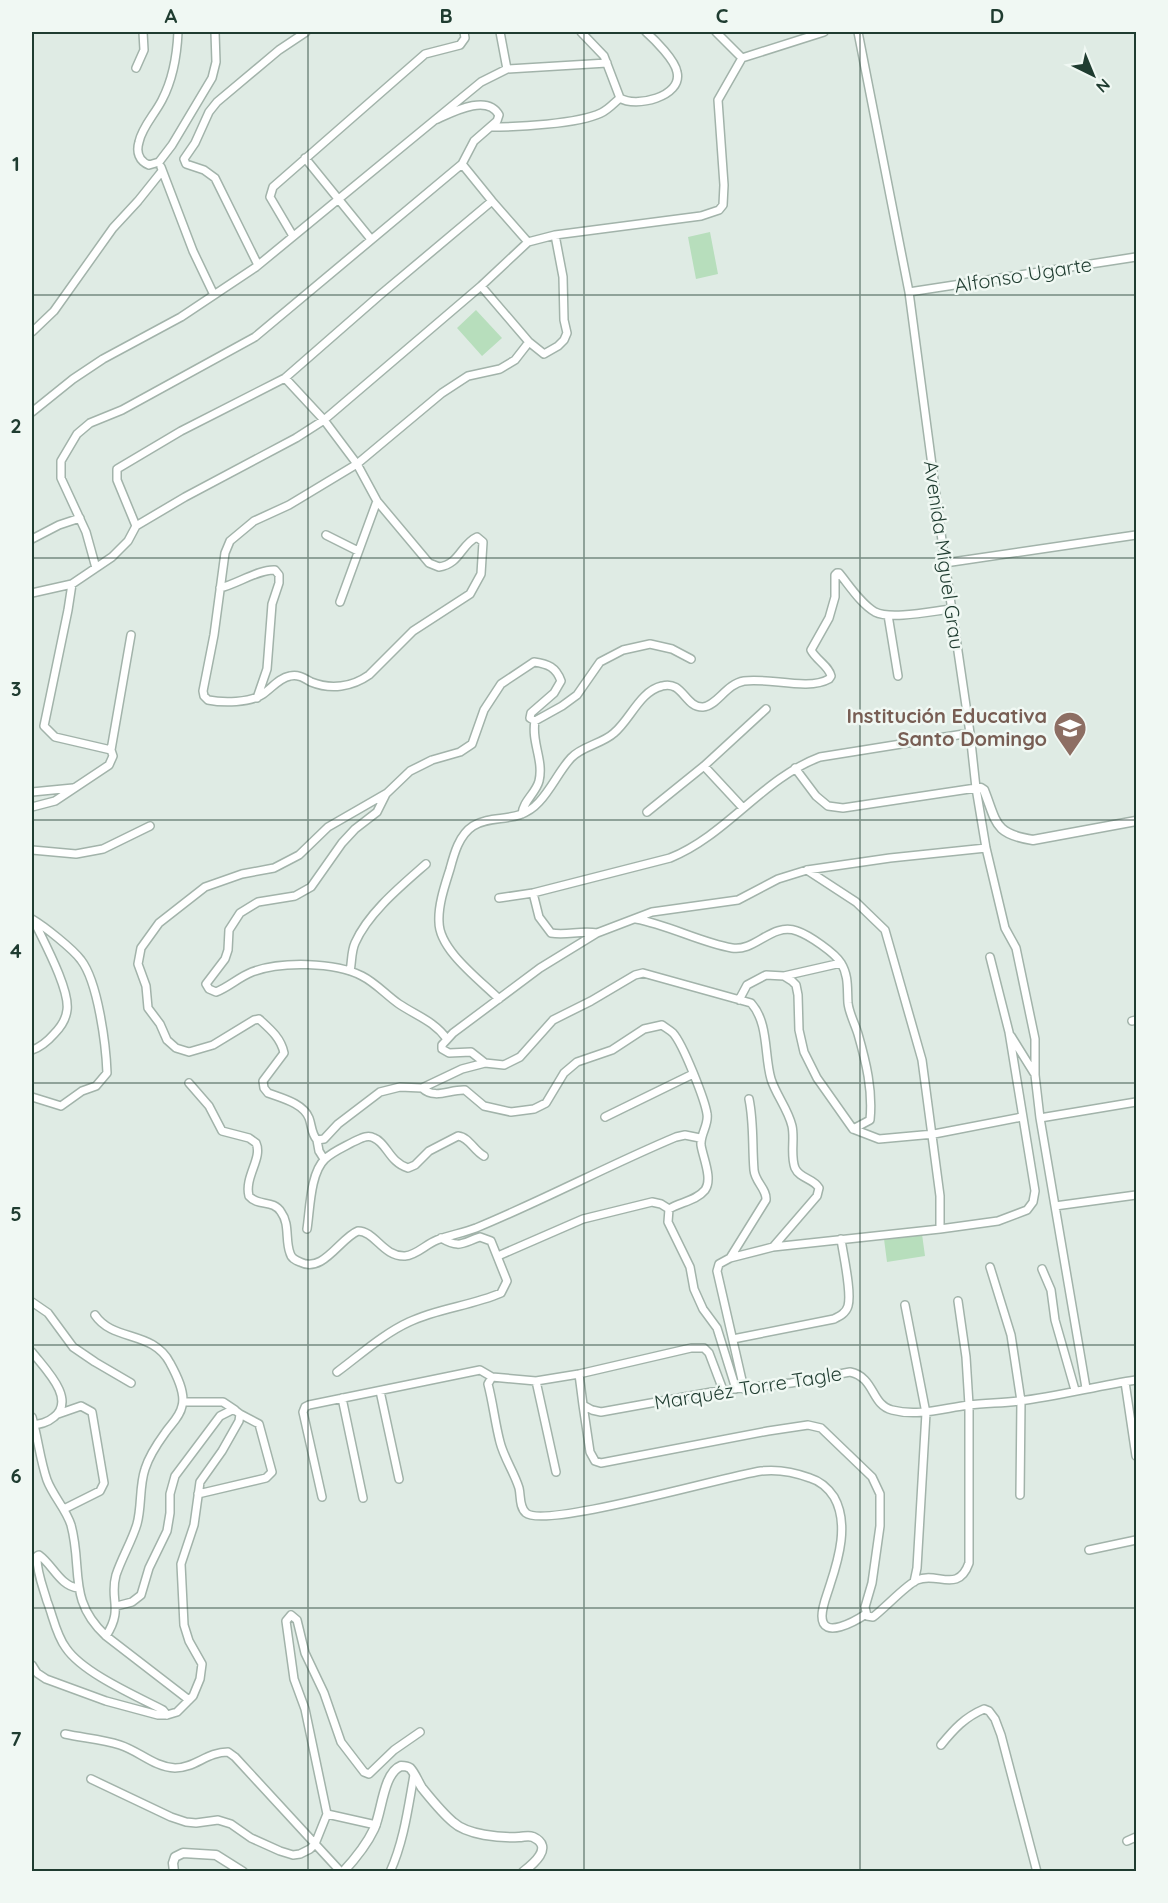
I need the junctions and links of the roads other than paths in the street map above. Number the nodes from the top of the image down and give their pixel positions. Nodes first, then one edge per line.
1 (143, 32) edge
2 (178, 32) edge
3 (215, 32) edge
4 (306, 32) edge
5 (464, 32) edge
6 (500, 32) edge
7 (581, 32) edge
8 (646, 32) edge
9 (717, 32) edge
10 (824, 32) edge
11 (858, 32) edge
12 (742, 58) junction
13 (607, 63) junction
14 (136, 68) dead end
15 (507, 69) junction
16 (620, 98) junction
17 (435, 120) junction
18 (490, 127) junction
19 (305, 159) junction
20 (159, 162) junction
21 (462, 164) junction
22 (162, 171) junction
23 (338, 198) junction
24 (492, 201) junction
25 (555, 235) junction
26 (293, 236) junction
27 (370, 238) junction
28 (528, 242) junction
29 (1137, 257) edge
30 (258, 265) junction
31 (482, 285) junction
32 (909, 292) junction
33 (214, 295) junction
34 (32, 332) edge
35 (529, 342) junction
36 (285, 378) junction
37 (32, 412) edge
38 (324, 420) junction
39 (357, 464) junction
40 (377, 501) junction
41 (80, 518) junction
42 (136, 526) junction
43 (326, 535) dead end
44 (1137, 535) edge
45 (32, 539) edge
46 (358, 551) junction
47 (945, 563) junction
48 (96, 568) junction
49 (72, 584) junction
50 (220, 588) junction
51 (32, 593) edge
52 (340, 602) dead end
53 (951, 609) junction
54 (888, 615) junction
55 (131, 634) dead end
56 (691, 659) dead end
57 (898, 676) dead end
58 (257, 698) junction
59 (766, 709) dead end
60 (535, 721) junction
61 (970, 733) junction
62 (111, 750) junction
63 (704, 766) junction
64 (795, 768) junction
65 (75, 788) junction
66 (976, 788) junction
67 (32, 792) edge
68 (387, 793) junction
69 (32, 807) edge
70 (743, 808) junction
71 (646, 812) dead end
72 (522, 814) junction
73 (1137, 821) edge
74 (150, 826) dead end
75 (986, 848) junction
76 (32, 850) edge
77 (426, 864) dead end
78 (807, 870) junction
79 (533, 893) junction
80 (499, 898) dead end
81 (636, 918) junction
82 (33, 920) edge
83 (597, 933) junction
84 (990, 957) dead end
85 (841, 963) junction
86 (350, 971) junction
87 (784, 976) junction
88 (498, 999) junction
89 (739, 1000) junction
90 (1009, 1032) junction
91 (447, 1039) junction
92 (32, 1050) edge
93 (485, 1063) junction
94 (693, 1074) junction
95 (1035, 1075) junction
96 (189, 1083) dead end
97 (422, 1088) junction
98 (32, 1097) edge
99 (749, 1100) dead end
100 (1137, 1102) edge
101 (605, 1117) dead end
102 (1022, 1117) junction
103 (1040, 1118) junction
104 (853, 1129) junction
105 (934, 1134) junction
106 (700, 1138) junction
107 (317, 1140) junction
108 (484, 1156) dead end
109 (324, 1159) junction
110 (1137, 1195) edge
111 (1055, 1206) junction
112 (669, 1209) junction
113 (307, 1229) dead end
114 (940, 1229) junction
115 (441, 1238) junction
116 (841, 1239) junction
117 (773, 1247) junction
118 (498, 1256) junction
119 (730, 1258) junction
120 (990, 1267) dead end
121 (1042, 1269) dead end
122 (958, 1301) dead end
123 (32, 1302) edge
124 (904, 1305) dead end
125 (95, 1315) dead end
126 (733, 1339) junction
127 (32, 1352) edge
128 (337, 1372) dead end
129 (579, 1374) junction
130 (492, 1377) junction
131 (1137, 1380) edge
132 (536, 1382) junction
133 (1125, 1382) junction
134 (131, 1383) dead end
135 (1086, 1388) junction
136 (736, 1389) junction
137 (744, 1389) junction
138 (380, 1390) junction
139 (723, 1390) junction
140 (1075, 1390) junction
141 (342, 1398) junction
142 (1021, 1401) junction
143 (183, 1402) junction
144 (583, 1405) junction
145 (969, 1405) junction
146 (238, 1413) junction
147 (926, 1413) junction
148 (58, 1414) junction
149 (32, 1422) edge
150 (1137, 1456) edge
151 (556, 1472) dead end
152 (399, 1479) dead end
153 (198, 1494) junction
154 (1020, 1495) dead end
155 (322, 1497) dead end
156 (363, 1498) dead end
157 (64, 1509) junction
158 (1137, 1540) edge
159 (1089, 1550) dead end
160 (34, 1553) edge
161 (914, 1582) junction
162 (78, 1588) junction
163 (117, 1606) junction
164 (866, 1614) junction
165 (106, 1636) junction
166 (32, 1665) edge
167 (189, 1700) junction
168 (167, 1715) junction
169 (420, 1732) dead end
170 (65, 1734) dead end
171 (941, 1745) dead end
172 (414, 1775) junction
173 (91, 1779) dead end
174 (327, 1814) junction
175 (376, 1824) junction
176 (1137, 1837) edge
177 (1127, 1840) dead end
178 (315, 1844) junction
179 (174, 1872) edge
180 (243, 1872) edge
181 (342, 1872) edge
182 (390, 1872) edge
183 (523, 1872) edge
184 (1037, 1872) edge

1 - 14 street
2 - 20 street
3 - 20 street
4 - 30 street
5 - 19 street
6 - 15 street
7 - 13 street
8 - 16 street
9 - 12 street
10 - 12 street
11 - 32 street, Avenida Miguel Grau
12 - 25 street
13 - 15 street
13 - 16 street
15 - 17 street
16 - 18 street
17 - 18 street
17 - 23 street
18 - 21 street
19 - 23 street
19 - 26 street
20 - 22 street
21 - 24 street
21 - 27 street
22 - 33 street
22 - 34 street
23 - 26 street
23 - 27 street
24 - 28 street
24 - 36 street
25 - 28 street
25 - 35 street
26 - 30 street
27 - 41 street
28 - 31 street
29 - 32 street, Alfonso Ugarte
30 - 33 street
31 - 35 street
31 - 38 street
32 - 47 street, Avenida Miguel Grau
33 - 37 street
35 - 39 street
36 - 38 street
36 - 42 street
38 - 39 street
38 - 42 street
39 - 40 street
39 - 50 street
40 - 46 street
40 - 58 street
41 - 45 street
41 - 48 street
42 - 48 street
43 - 46 street
44 - 47 street
46 - 52 street
47 - 53 street, Avenida Miguel Grau
48 - 49 street
49 - 51 street
49 - 62 street
50 - 58 street
50 - 58 street
53 - 54 street
53 - 61 street, Avenida Miguel Grau
54 - 57 street
54 - 72 street
55 - 62 street
56 - 60 street
59 - 63 street
60 - 68 street
60 - 72 street
61 - 64 street
61 - 66 street, Avenida Miguel Grau
62 - 65 street
63 - 70 street
63 - 71 street
64 - 66 street
64 - 70 street
65 - 67 street
65 - 69 street
66 - 73 street
66 - 75 street, Avenida Miguel Grau
68 - 86 street
68 - 107 street
70 - 79 street
72 - 88 street
74 - 76 street
75 - 78 street
75 - 95 street, Avenida Miguel Grau
77 - 86 street
78 - 81 street
78 - 105 street
79 - 80 street
79 - 83 street
81 - 83 street
81 - 85 street
82 - 92 street
82 - 98 street
83 - 88 street
84 - 90 street
85 - 87 street
85 - 104 street
86 - 91 street
87 - 89 street
87 - 104 street
88 - 91 street
89 - 93 street
89 - 117 street
90 - 95 street
90 - 102 street
91 - 93 street
93 - 97 street
94 - 97 street
94 - 101 street
94 - 106 street
95 - 103 street, Avenida Miguel Grau
96 - 115 street
97 - 107 street
99 - 119 street
100 - 103 street
102 - 105 street
102 - 114 street
103 - 111 street, Avenida Miguel Grau
104 - 105 street
105 - 114 street
106 - 112 street
106 - 115 street
107 - 109 street
108 - 109 street
109 - 113 street
110 - 111 street
111 - 135 street, Avenida Miguel Grau
112 - 118 street
112 - 136 street
114 - 116 street
115 - 118 street
116 - 117 street
116 - 126 street
117 - 119 street
118 - 128 street
119 - 126 street
120 - 142 street
121 - 140 street
122 - 145 street
123 - 134 street
124 - 147 street
125 - 143 street
126 - 137 street
127 - 148 street
129 - 132 street
129 - 139 street
129 - 144 street
130 - 132 street
130 - 138 street
130 - 164 street
131 - 133 street, Marquéz Torre Tagle
132 - 151 street
133 - 135 street, Marquéz Torre Tagle
133 - 150 street
135 - 140 street, Marquéz Torre Tagle
136 - 137 street, Marquéz Torre Tagle
136 - 139 street, Marquéz Torre Tagle
137 - 147 street, Marquéz Torre Tagle
138 - 141 street
138 - 152 street
139 - 144 street, Marquéz Torre Tagle
140 - 142 street, Marquéz Torre Tagle
141 - 155 street
141 - 156 street
142 - 145 street, Marquéz Torre Tagle
142 - 154 street
143 - 146 street
143 - 163 street
144 - 164 street
145 - 147 street, Marquéz Torre Tagle
145 - 161 street
146 - 153 street
146 - 153 street
146 - 163 street
147 - 161 street
148 - 149 street
148 - 157 street
149 - 157 street
153 - 167 street
157 - 162 street
158 - 159 street
160 - 162 street
160 - 168 street
161 - 164 street
162 - 165 street
163 - 165 street
165 - 167 street
166 - 168 street
167 - 168 street
169 - 174 street
170 - 178 street
171 - 184 street
172 - 175 street
172 - 182 street
172 - 183 street
173 - 178 street
174 - 175 street
174 - 178 street
175 - 181 street
176 - 177 street
178 - 181 street
179 - 180 street

